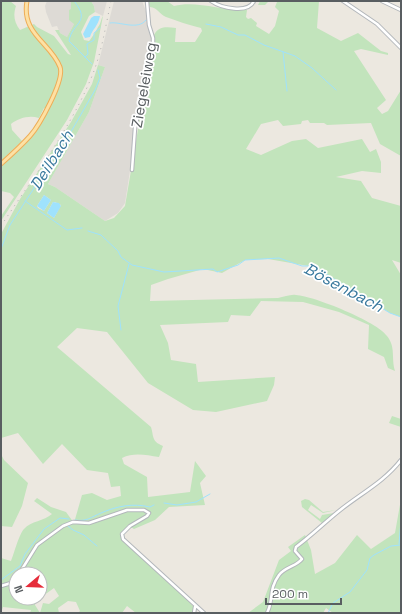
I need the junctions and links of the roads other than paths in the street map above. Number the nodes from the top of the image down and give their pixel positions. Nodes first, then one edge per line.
1 (27, 1) edge
2 (147, 1) edge
3 (211, 1) edge
4 (254, 1) edge
5 (343, 1) edge
6 (382, 1) edge
7 (401, 10) edge
8 (401, 48) edge
9 (1, 164) edge
10 (132, 170) dead end
11 (401, 460) edge
12 (24, 566) edge
13 (195, 607) junction
14 (194, 613) edge
15 (204, 613) edge
16 (267, 613) edge

1 - 9 main road
2 - 10 street, Ziegeleiweg
3 - 4 street
5 - 8 street
6 - 7 street
11 - 16 street
12 - 13 street
13 - 14 street
13 - 15 street

